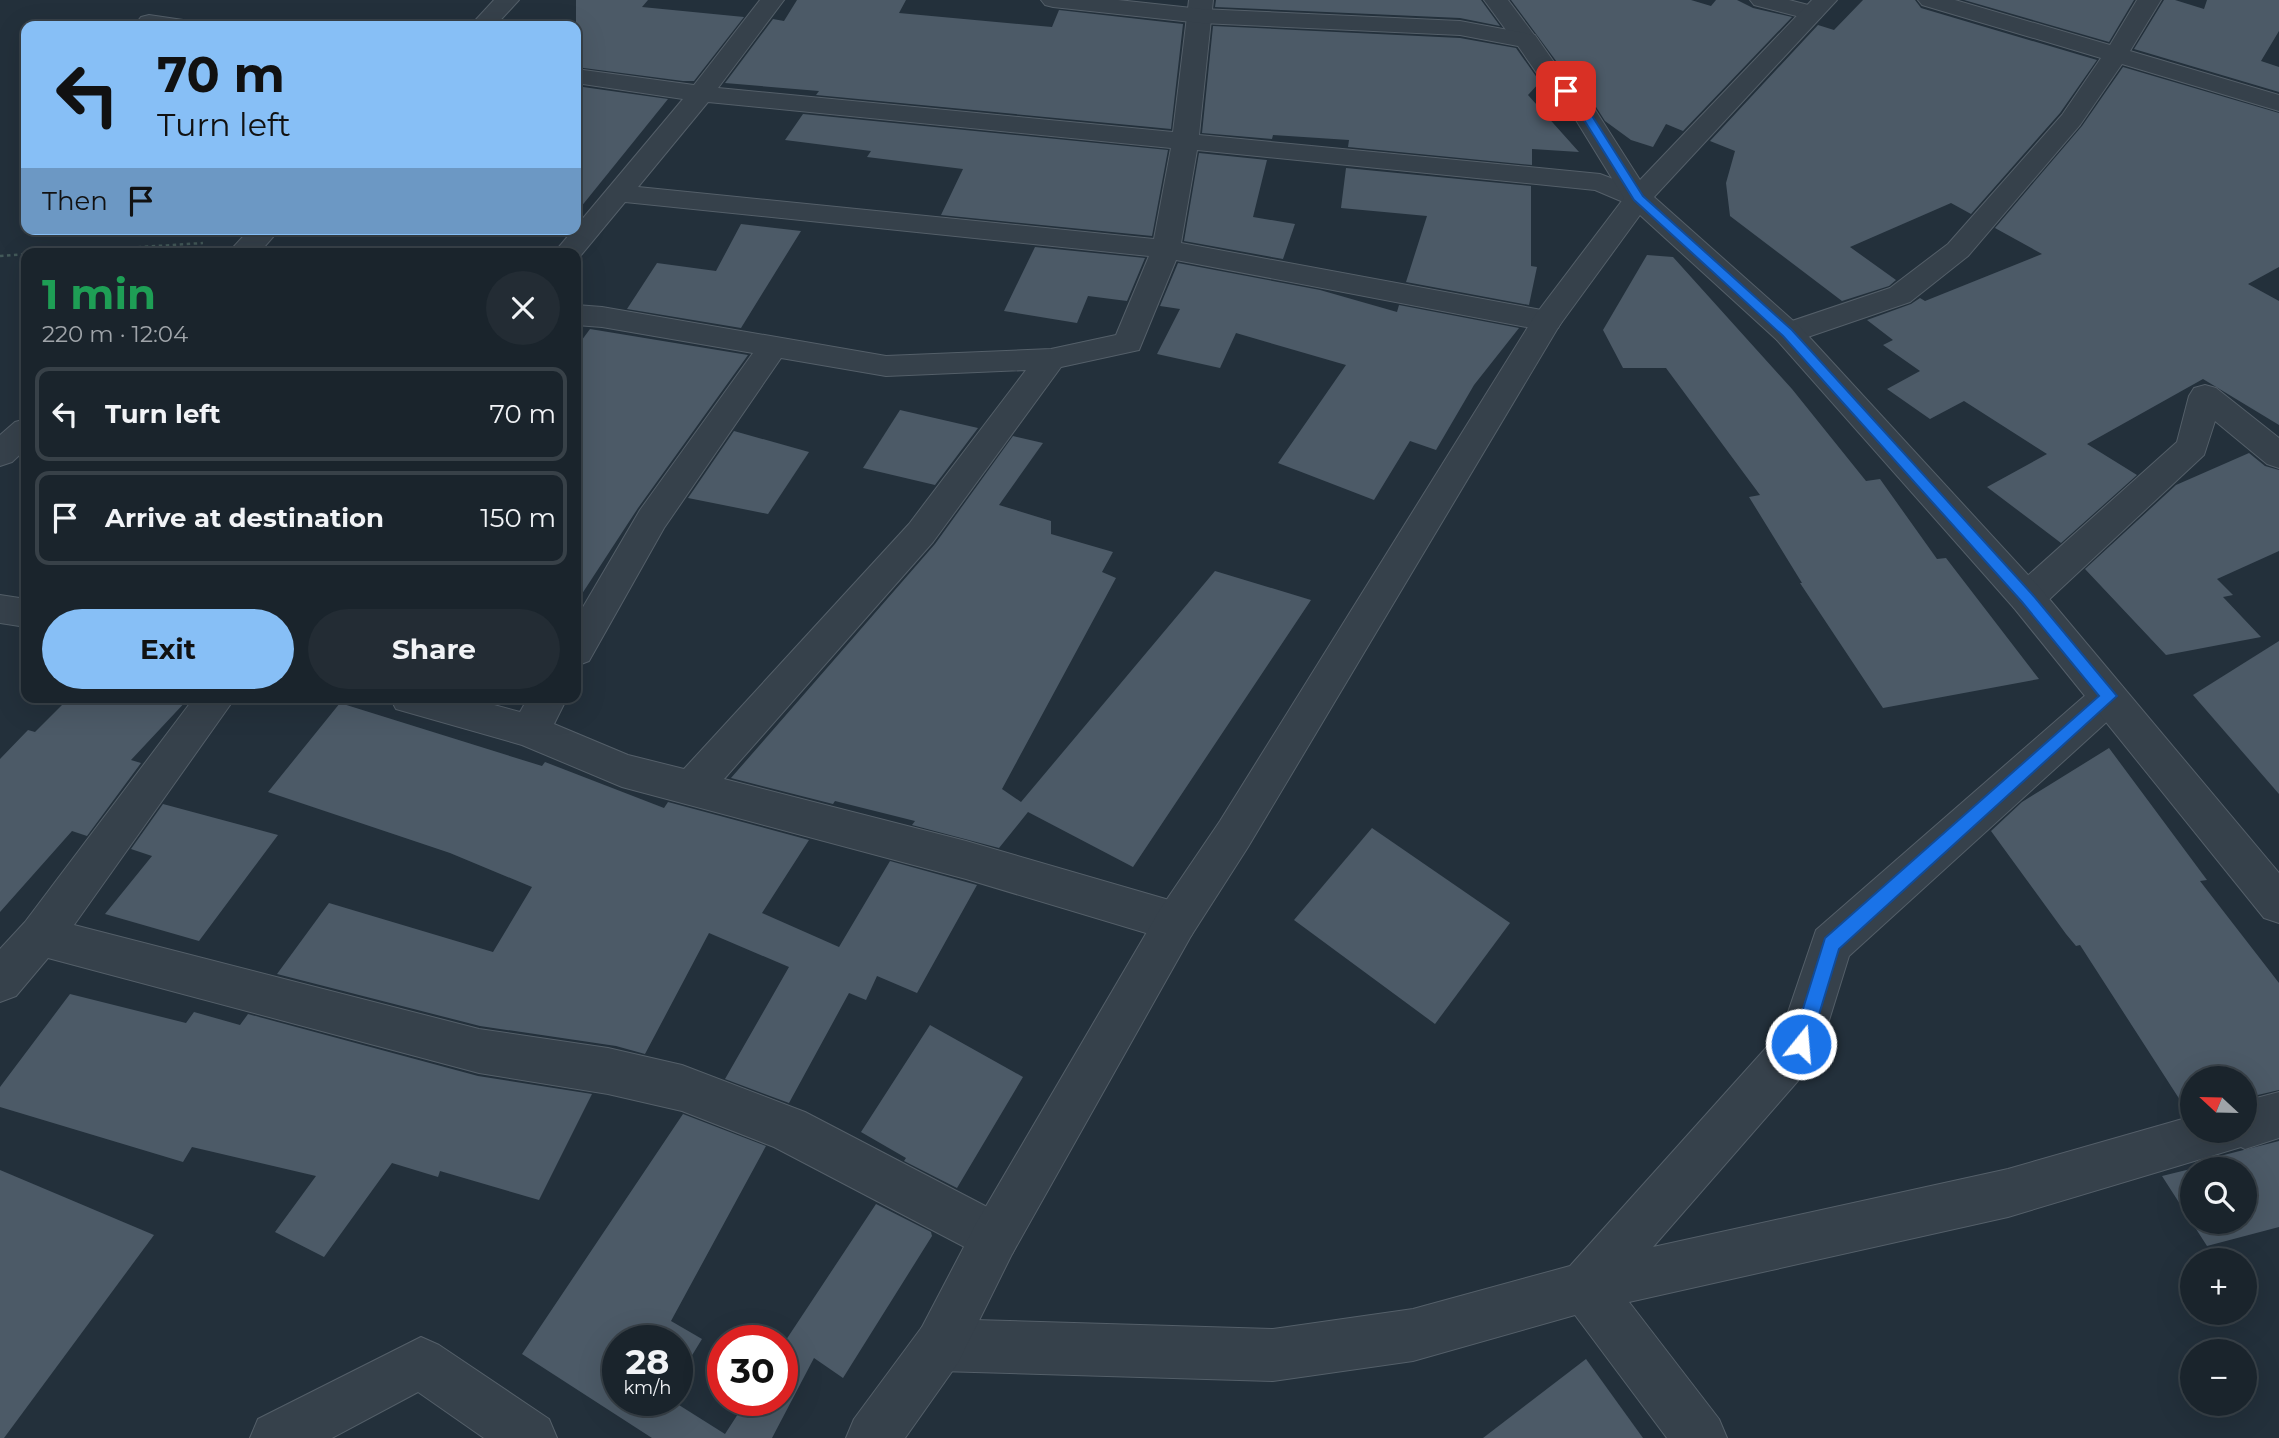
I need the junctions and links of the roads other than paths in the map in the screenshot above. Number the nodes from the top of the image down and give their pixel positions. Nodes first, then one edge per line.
1 (507, 0) edge
2 (772, 0) edge
3 (1053, 0) edge
4 (1496, 0) edge
5 (1762, 0) edge
6 (1930, 0) edge
7 (2149, 0) edge
8 (1819, 6) edge
9 (1201, 8) edge
10 (487, 21) edge
11 (1526, 40) junction
12 (2116, 55) junction
13 (581, 77) edge
14 (701, 94) junction
15 (2279, 103) edge
16 (1185, 141) junction
17 (616, 193) junction
18 (1638, 198) junction
19 (572, 248) edge
20 (1166, 249) junction
21 (581, 316) edge
22 (1547, 321) junction
23 (1788, 333) junction
24 (774, 346) junction
25 (1051, 359) junction
26 (21, 435) edge
27 (0, 454) edge
28 (2279, 456) edge
29 (2027, 598) junction
30 (0, 608) edge
31 (21, 612) edge
32 (581, 642) edge
33 (2109, 696) junction
34 (212, 703) edge
35 (450, 703) edge
36 (539, 714) edge
37 (692, 788) junction
38 (2278, 901) edge
39 (1176, 922) junction
40 (40, 936) junction
41 (0, 981) edge
42 (2279, 1115) edge
43 (2258, 1121) edge
44 (2180, 1143) edge
45 (995, 1237) junction
46 (1586, 1287) junction
47 (940, 1345) junction
48 (277, 1438) edge
49 (530, 1438) edge
50 (873, 1438) edge
51 (1700, 1438) edge

1 - 10 street
2 - 14 street
3 - 9 street
4 - 11 street
5 - 8 street
6 - 12 street
7 - 12 street
8 - 18 street
9 - 11 street
9 - 16 street
11 - 18 street
12 - 15 street
12 - 23 street
13 - 14 street
14 - 16 street
14 - 17 street
16 - 18 street
16 - 20 street
17 - 19 street
17 - 20 street
18 - 22 street
18 - 23 street
20 - 22 street
20 - 25 street
21 - 24 street
22 - 39 street
23 - 29 street
24 - 25 street
24 - 32 street
25 - 37 street
26 - 27 street
28 - 29 street
29 - 33 street
30 - 31 street
33 - 38 street
33 - 46 street
34 - 40 street
35 - 36 street
36 - 37 street
37 - 39 street
39 - 45 street
40 - 41 street
40 - 45 street
42 - 43 street
44 - 46 street
45 - 47 street
46 - 47 street
46 - 51 street
47 - 50 street
48 - 49 street

